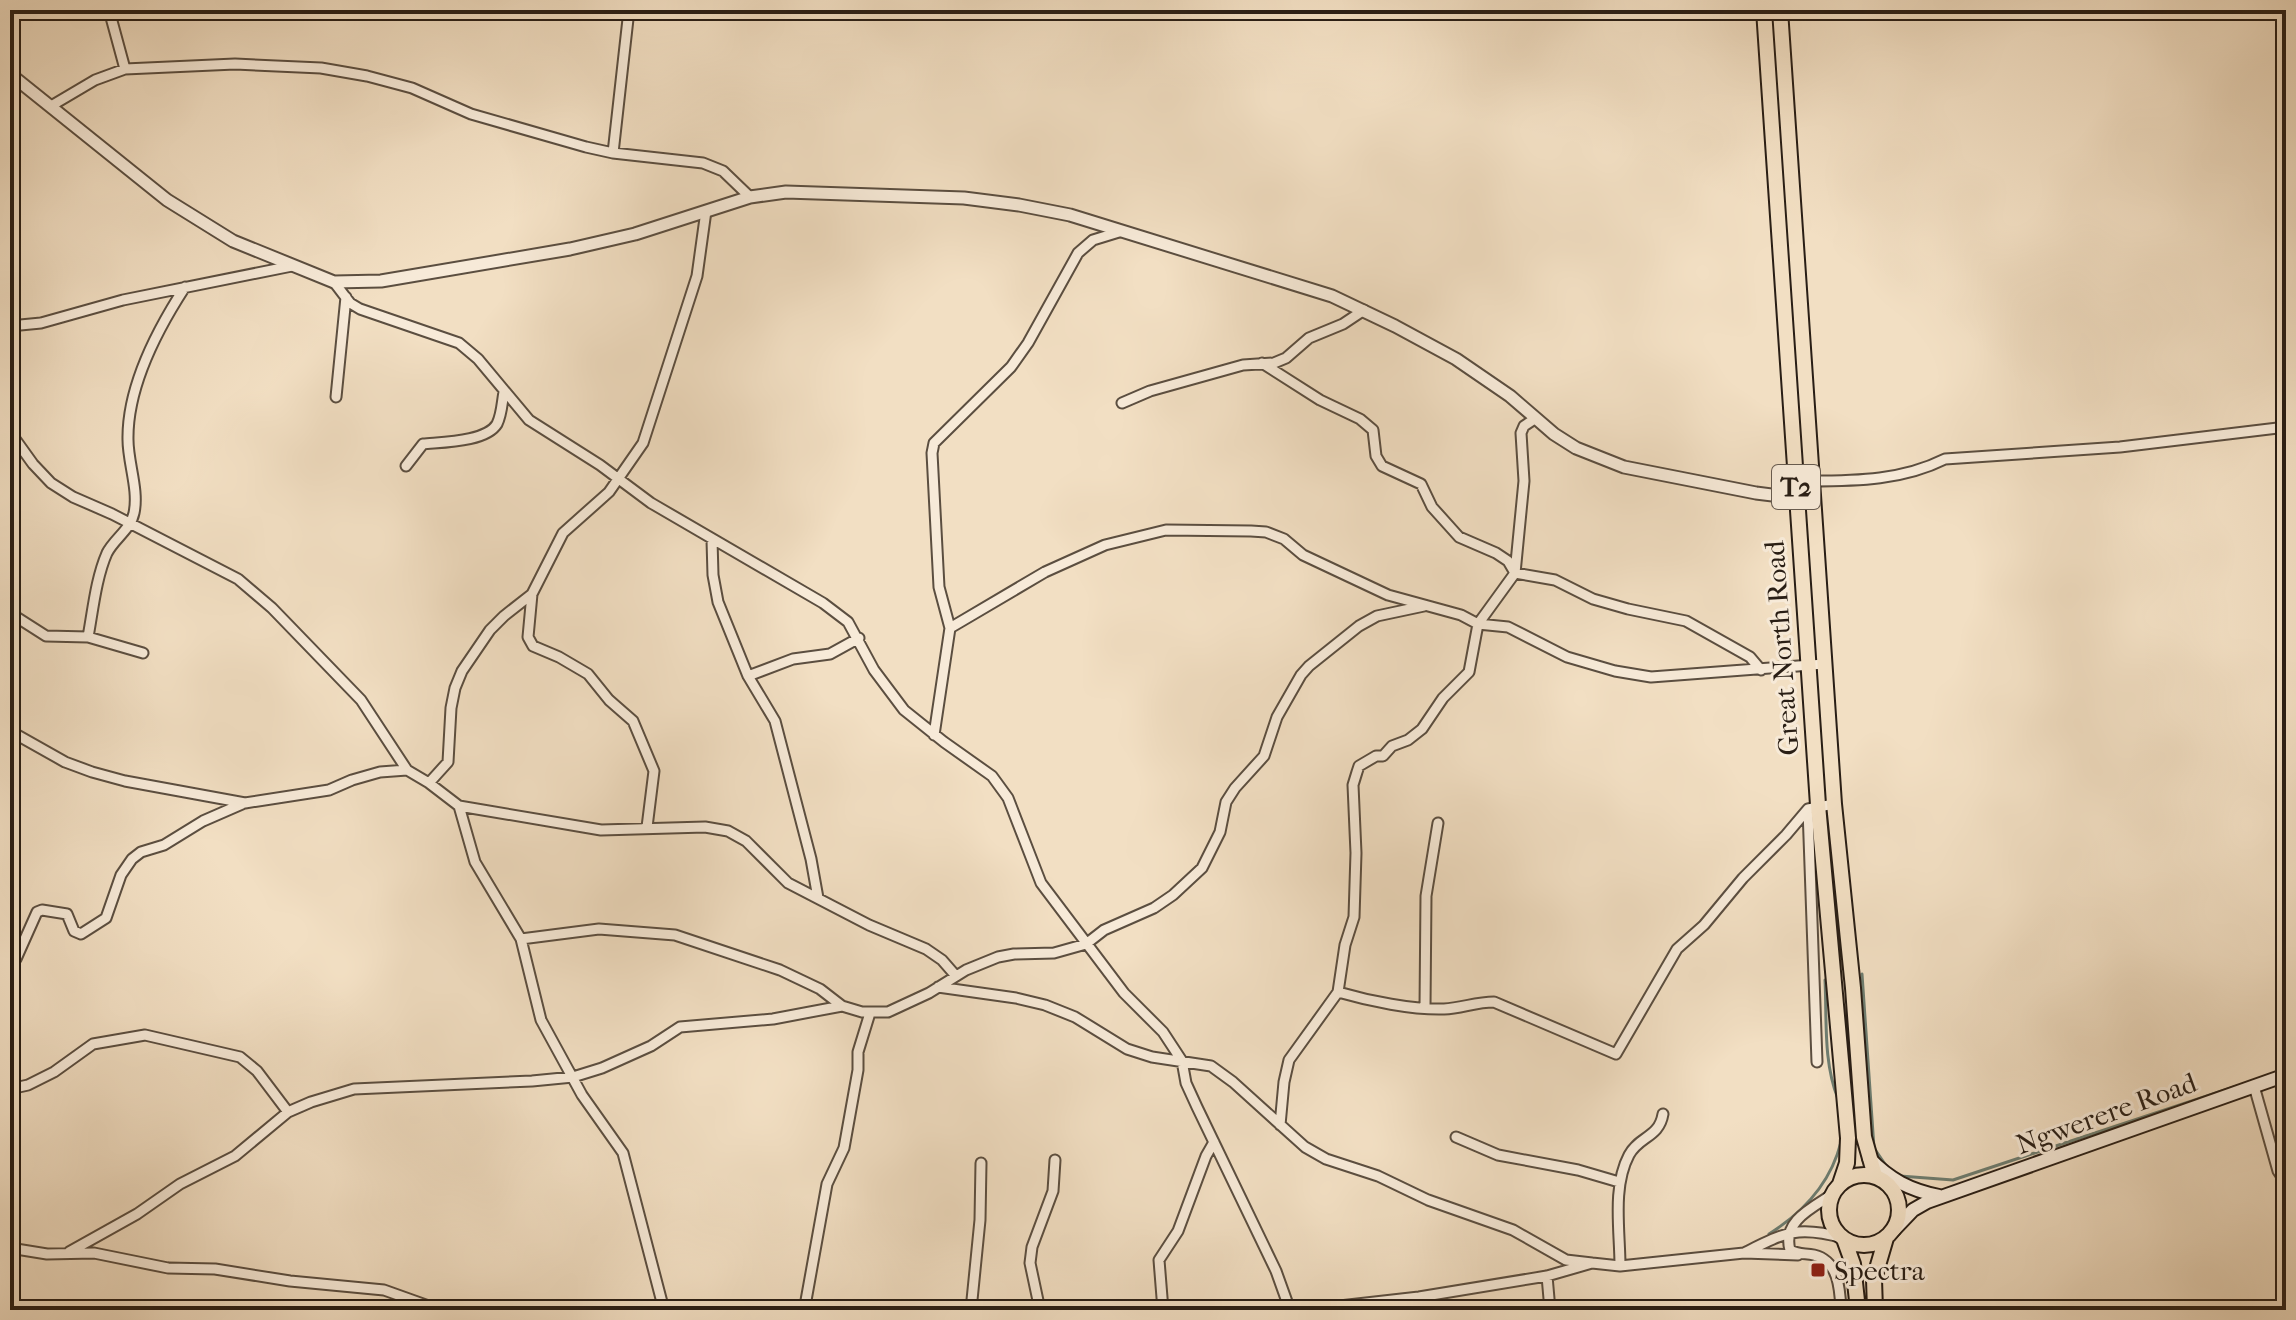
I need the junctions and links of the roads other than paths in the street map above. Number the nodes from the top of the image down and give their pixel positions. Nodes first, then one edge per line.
1 (109, 10) edge
2 (629, 10) edge
3 (1764, 10) edge
4 (1780, 10) edge
5 (125, 69) junction
6 (10, 74) edge
7 (15, 86) edge
8 (51, 106) junction
9 (613, 153) junction
10 (750, 197) junction
11 (706, 211) junction
12 (1119, 232) junction
13 (292, 266) junction
14 (334, 282) junction
15 (185, 287) junction
16 (346, 297) junction
17 (1364, 310) junction
18 (10, 326) edge
19 (1262, 363) junction
20 (504, 392) junction
21 (336, 397) dead end
22 (1122, 403) dead end
23 (1536, 418) junction
24 (2286, 427) edge
25 (10, 432) edge
26 (406, 466) dead end
27 (618, 481) junction
28 (1811, 481) junction
29 (1797, 498) junction
30 (1812, 500) junction
31 (129, 524) junction
32 (712, 540) junction
33 (1515, 573) junction
34 (532, 594) junction
35 (1424, 606) junction
36 (10, 613) edge
37 (1478, 624) junction
38 (950, 628) junction
39 (88, 637) junction
40 (859, 638) junction
41 (143, 653) dead end
42 (1824, 664) junction
43 (1808, 666) junction
44 (1761, 670) junction
45 (748, 676) junction
46 (10, 731) edge
47 (934, 735) junction
48 (407, 770) junction
49 (429, 783) junction
50 (245, 803) junction
51 (1834, 804) junction
52 (459, 806) junction
53 (1813, 808) junction
54 (1438, 823) dead end
55 (647, 827) junction
56 (818, 898) junction
57 (521, 939) junction
58 (1086, 944) junction
59 (10, 962) edge
60 (956, 976) junction
61 (938, 987) junction
62 (1338, 992) junction
63 (842, 1006) junction
64 (1425, 1007) junction
65 (870, 1013) junction
66 (1182, 1061) junction
67 (1817, 1062) dead end
68 (2286, 1075) edge
69 (573, 1077) junction
70 (2254, 1086) junction
71 (10, 1089) edge
72 (288, 1112) junction
73 (1663, 1114) dead end
74 (1280, 1125) junction
75 (1456, 1137) dead end
76 (1214, 1142) junction
77 (1868, 1157) junction
78 (1055, 1160) dead end
79 (981, 1163) dead end
80 (1878, 1178) junction
81 (1619, 1182) junction
82 (2286, 1183) edge
83 (1901, 1185) junction
84 (1836, 1189) junction
85 (1942, 1196) junction
86 (1787, 1232) junction
87 (1888, 1236) junction
88 (1843, 1239) junction
89 (10, 1248) edge
90 (69, 1252) junction
91 (1744, 1253) junction
92 (1798, 1255) junction
93 (1592, 1263) junction
94 (1620, 1266) junction
95 (1547, 1276) junction
96 (440, 1310) edge
97 (664, 1310) edge
98 (802, 1310) edge
99 (971, 1310) edge
100 (1040, 1310) edge
101 (1163, 1310) edge
102 (1290, 1310) edge
103 (1304, 1310) edge
104 (1550, 1310) edge
105 (1841, 1310) edge
106 (1858, 1310) edge
107 (1875, 1310) edge

1 - 5 street
2 - 9 street
3 - 29 main road, Great North Road / T2
4 - 28 main road, Great North Road / T2
5 - 8 street
5 - 9 street
6 - 7 street
7 - 8 street
8 - 13 street
9 - 10 street
10 - 11 street
10 - 12 street
11 - 14 street
11 - 27 street
12 - 17 street
12 - 38 street
13 - 14 street
13 - 15 street
14 - 16 street
15 - 18 street
15 - 31 street
16 - 20 street
16 - 21 street
17 - 19 street
17 - 23 street
19 - 22 street
19 - 33 street
20 - 26 street
20 - 27 street
23 - 29 street
23 - 33 street
24 - 28 street
25 - 31 street
27 - 32 street
27 - 34 street
28 - 30 main road, Great North Road / T2
29 - 30 street
29 - 43 main road, Great North Road / T2
30 - 42 main road, Great North Road / T2
31 - 39 street
31 - 48 street
32 - 40 street
32 - 45 street
33 - 37 street
33 - 44 street
34 - 49 street
34 - 55 street
35 - 37 street
35 - 38 street
35 - 58 street
36 - 39 street
37 - 44 street
37 - 62 street
38 - 47 street
39 - 41 street
40 - 45 street
40 - 47 street
42 - 43 street
42 - 51 main road, Great North Road / T2
43 - 44 street
43 - 53 main road, Great North Road / T2
45 - 56 street
46 - 50 street
47 - 58 street
48 - 49 street
48 - 50 street
49 - 52 street
50 - 59 street
51 - 53 street
51 - 77 main road, Great North Road / T2
52 - 55 street
52 - 57 street
53 - 64 street
53 - 67 street
53 - 84 main road, Great North Road / T2
54 - 64 street
55 - 56 street
56 - 60 street
57 - 63 street
57 - 69 street
58 - 60 street
58 - 66 street
60 - 61 street
61 - 65 street
61 - 66 street
62 - 64 street
62 - 74 street
63 - 65 street
63 - 69 street
65 - 98 street
66 - 74 street
66 - 76 street
68 - 70 main road, Ngwerere Road
69 - 72 street
69 - 97 street
70 - 82 street
70 - 85 main road, Ngwerere Road
71 - 72 street
72 - 90 street
73 - 81 street
74 - 93 street
75 - 81 street
76 - 101 street
76 - 102 street
77 - 80 main road, Great North Road / T2
77 - 83 main road
78 - 100 street
79 - 99 street
80 - 83 main road
80 - 84 main road
80 - 87 main road
81 - 94 street
83 - 85 main road
84 - 86 street
84 - 88 main road
85 - 87 main road, Ngwerere Road
86 - 88 street
86 - 91 street
86 - 92 street
87 - 88 main road
87 - 107 main road
88 - 106 main road
89 - 90 street
90 - 96 street
91 - 92 street
91 - 94 street
92 - 105 street
93 - 94 street
93 - 95 street
95 - 103 street
95 - 104 street

